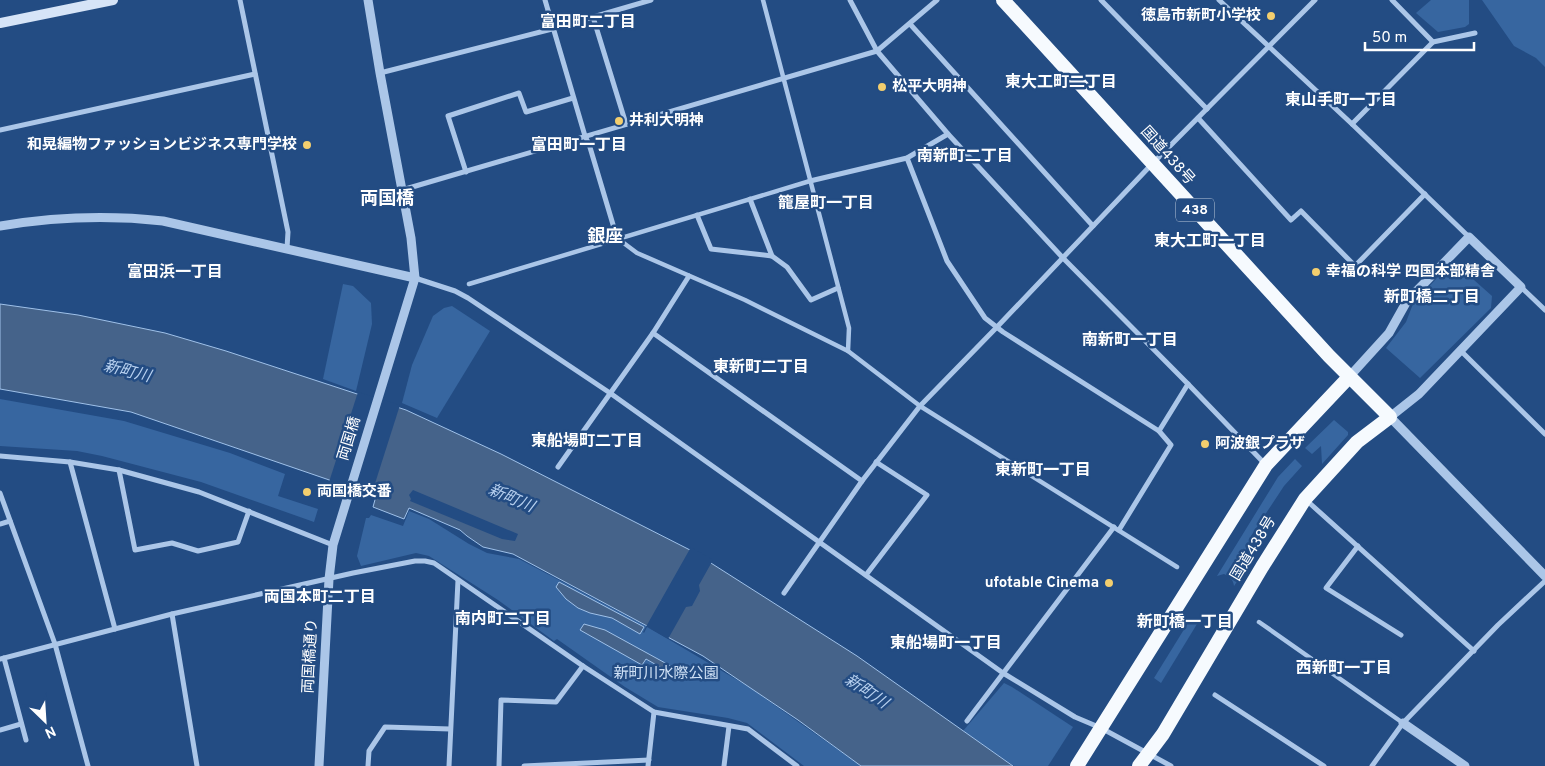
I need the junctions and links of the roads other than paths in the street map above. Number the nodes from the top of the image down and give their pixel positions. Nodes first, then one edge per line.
1 (113, 0) edge
2 (240, 0) edge
3 (368, 0) edge
4 (545, 0) edge
5 (651, 0) edge
6 (764, 0) edge
7 (850, 0) edge
8 (937, 0) edge
9 (1003, 0) edge
10 (1101, 0) edge
11 (1219, 0) edge
12 (1315, 0) edge
13 (1392, 0) edge
14 (594, 17) junction
15 (0, 23) edge
16 (910, 24) junction
17 (552, 29) junction
18 (1476, 32) dead end
19 (1433, 42) junction
20 (1269, 46) junction
21 (877, 51) junction
22 (380, 73) junction
23 (255, 74) junction
24 (784, 79) junction
25 (573, 98) junction
26 (1207, 109) junction
27 (1198, 118) junction
28 (626, 124) junction
29 (1352, 124) junction
30 (0, 130) edge
31 (948, 134) junction
32 (585, 136) junction
33 (907, 158) junction
34 (1152, 164) junction
35 (466, 172) junction
36 (810, 181) junction
37 (402, 190) junction
38 (1425, 194) junction
39 (750, 199) junction
40 (697, 215) junction
41 (0, 226) edge
42 (1093, 226) junction
43 (1469, 237) junction
44 (617, 238) junction
45 (287, 248) junction
46 (772, 256) junction
47 (1063, 258) junction
48 (689, 276) junction
49 (415, 278) junction
50 (469, 284) dead end
51 (1521, 287) junction
52 (838, 288) junction
53 (1545, 310) edge
54 (997, 327) junction
55 (653, 333) junction
56 (1460, 350) junction
57 (848, 352) junction
58 (1349, 377) junction
59 (1188, 384) junction
60 (610, 393) junction
61 (920, 406) junction
62 (1390, 417) junction
63 (1159, 431) junction
64 (1545, 434) edge
65 (0, 456) edge
66 (70, 462) junction
67 (876, 462) junction
68 (1266, 466) junction
69 (558, 467) dead end
70 (119, 470) junction
71 (862, 481) junction
72 (349, 490) joint
73 (0, 493) edge
74 (1305, 499) junction
75 (249, 511) junction
76 (10, 521) junction
77 (0, 524) edge
78 (1117, 529) junction
79 (819, 540) junction
80 (333, 545) junction
81 (1358, 546) junction
82 (1177, 567) dead end
83 (866, 575) junction
84 (1545, 576) edge
85 (329, 579) junction
86 (458, 580) junction
87 (1545, 581) edge
88 (784, 593) dead end
89 (172, 614) junction
90 (1259, 622) dead end
91 (115, 629) junction
92 (1402, 635) dead end
93 (54, 644) junction
94 (1474, 650) junction
95 (2, 658) edge
96 (583, 666) junction
97 (1003, 674) junction
98 (1215, 695) dead end
99 (654, 712) junction
100 (967, 721) dead end
101 (1403, 723) junction
102 (21, 724) junction
103 (729, 726) junction
104 (1101, 728) junction
105 (0, 730) edge
106 (450, 730) junction
107 (26, 740) dead end
108 (1149, 754) junction
109 (649, 763) edge
110 (88, 766) edge
111 (198, 766) edge
112 (319, 766) edge
113 (368, 766) edge
114 (449, 766) edge
115 (499, 766) edge
116 (524, 766) edge
117 (724, 766) edge
118 (797, 766) edge
119 (1077, 766) edge
120 (1139, 766) edge
121 (1171, 766) edge
122 (1324, 766) edge
123 (1372, 766) edge
124 (1465, 766) edge

1 - 15 main road
2 - 23 street
3 - 22 street
4 - 17 street
5 - 14 street
6 - 24 street
7 - 21 street
8 - 16 street
9 - 34 highway, 国道438号 / 438
10 - 26 street
11 - 20 street
12 - 20 street
13 - 19 street
14 - 17 street
14 - 28 street
16 - 21 street
16 - 42 street
17 - 22 street
17 - 25 street
18 - 19 street
19 - 29 street
20 - 26 street
20 - 29 street
21 - 24 street
21 - 31 street
22 - 37 street
23 - 30 street
23 - 45 street
24 - 28 street
24 - 36 street
25 - 32 street
25 - 35 street
26 - 27 street
27 - 34 street
27 - 38 street
28 - 32 street
29 - 38 street
31 - 33 street
31 - 47 street
32 - 35 street
32 - 44 street
33 - 36 street
33 - 54 street
34 - 42 street
34 - 58 highway, 国道438号 / 438
35 - 37 street
36 - 39 street
36 - 52 street
37 - 49 street
38 - 43 street
39 - 40 street
39 - 46 street
40 - 44 street
40 - 46 street
41 - 45 street
42 - 47 street
43 - 51 street
43 - 58 street
44 - 48 street
44 - 50 street
45 - 49 street
46 - 52 street
47 - 54 street
47 - 59 street
48 - 55 street
48 - 57 street
49 - 60 street
49 - 72 street, 両国橋
51 - 53 street
51 - 56 street
52 - 57 street
54 - 61 street
54 - 63 street
55 - 60 street
55 - 71 street
56 - 62 street
56 - 64 street
57 - 61 street
58 - 62 highway, 国道438号 / 438
58 - 68 highway
59 - 63 street
59 - 68 street
60 - 69 street
60 - 79 street
61 - 67 street
61 - 78 street
62 - 74 highway, 国道438号
62 - 84 street
63 - 78 street
65 - 66 street
66 - 70 street
66 - 91 street
67 - 71 street
67 - 83 street
68 - 104 highway
70 - 75 street
70 - 75 street
71 - 79 street
72 - 80 street, 両国橋通り
73 - 76 street
74 - 81 street
74 - 108 highway, 国道438号
75 - 80 street
76 - 77 street
76 - 93 street
78 - 82 street
78 - 97 street
79 - 83 street
79 - 88 street
80 - 85 street, 両国橋通り
81 - 92 street
81 - 94 street
83 - 97 street
85 - 86 street
85 - 89 street
85 - 112 street, 両国橋通り
86 - 96 street
86 - 106 street
87 - 94 street
89 - 91 street
89 - 111 street
90 - 101 street
91 - 93 street
93 - 95 street
93 - 110 street
94 - 101 street
95 - 102 street
96 - 99 street
96 - 115 street
97 - 100 street
97 - 104 street
98 - 122 street
99 - 103 street
99 - 109 street
101 - 123 street
101 - 124 street
102 - 105 street
102 - 107 street
103 - 117 street
103 - 118 street
104 - 108 street
104 - 119 highway
106 - 113 street
106 - 114 street
108 - 120 highway, 国道438号
108 - 121 street
109 - 116 street

